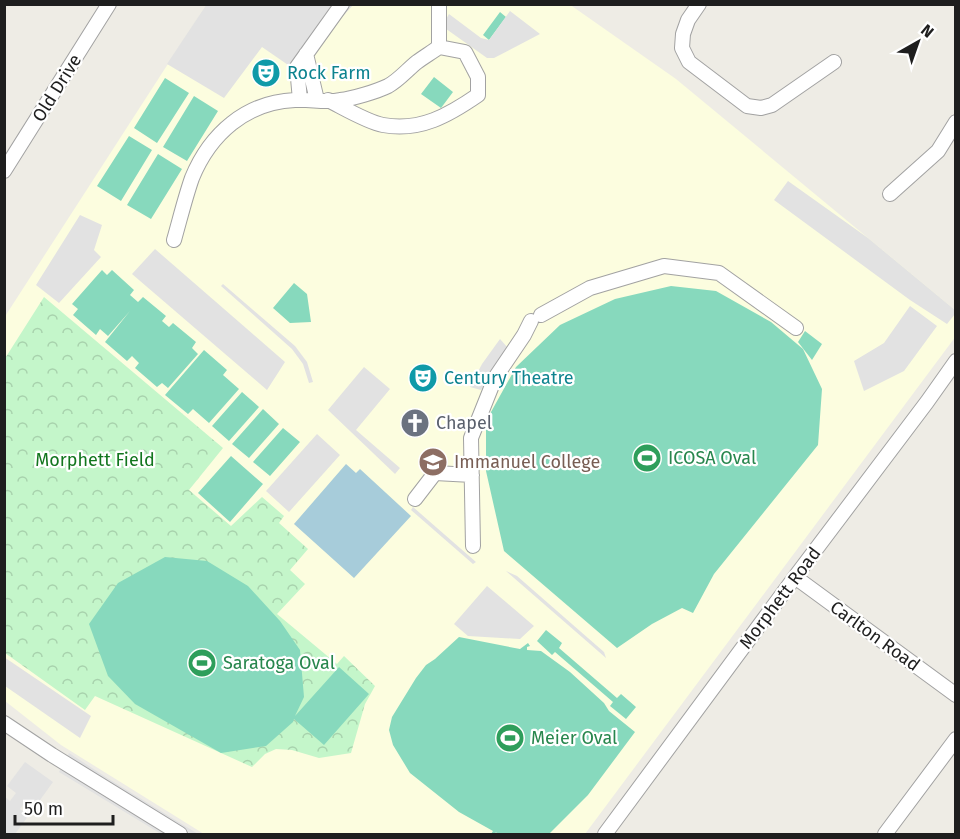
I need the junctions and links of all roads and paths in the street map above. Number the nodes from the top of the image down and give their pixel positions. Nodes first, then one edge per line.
1 (110, 4) edge
2 (342, 4) edge
3 (439, 4) edge
4 (699, 4) edge
5 (440, 47) junction
6 (306, 54) junction
7 (834, 62) dead end
8 (300, 100) junction
9 (323, 100) junction
10 (956, 122) edge
11 (4, 171) edge
12 (890, 194) dead end
13 (174, 240) dead end
14 (795, 328) dead end
15 (956, 362) edge
16 (472, 475) junction
17 (415, 499) dead end
18 (473, 546) dead end
19 (795, 577) junction
20 (956, 695) edge
21 (4, 723) edge
22 (956, 739) edge
23 (180, 834) edge
24 (605, 834) edge
25 (885, 834) edge

1 - 11 street, Old Drive
2 - 6 street
3 - 5 street
4 - 7 street
5 - 9 street
5 - 9 street
6 - 8 street
6 - 9 street
8 - 9 street
8 - 13 street
10 - 12 street
14 - 16 street
15 - 19 street, Morphett Road
16 - 17 street
16 - 18 street
19 - 20 street, Carlton Road
19 - 24 street, Morphett Road
21 - 23 street
22 - 25 street

